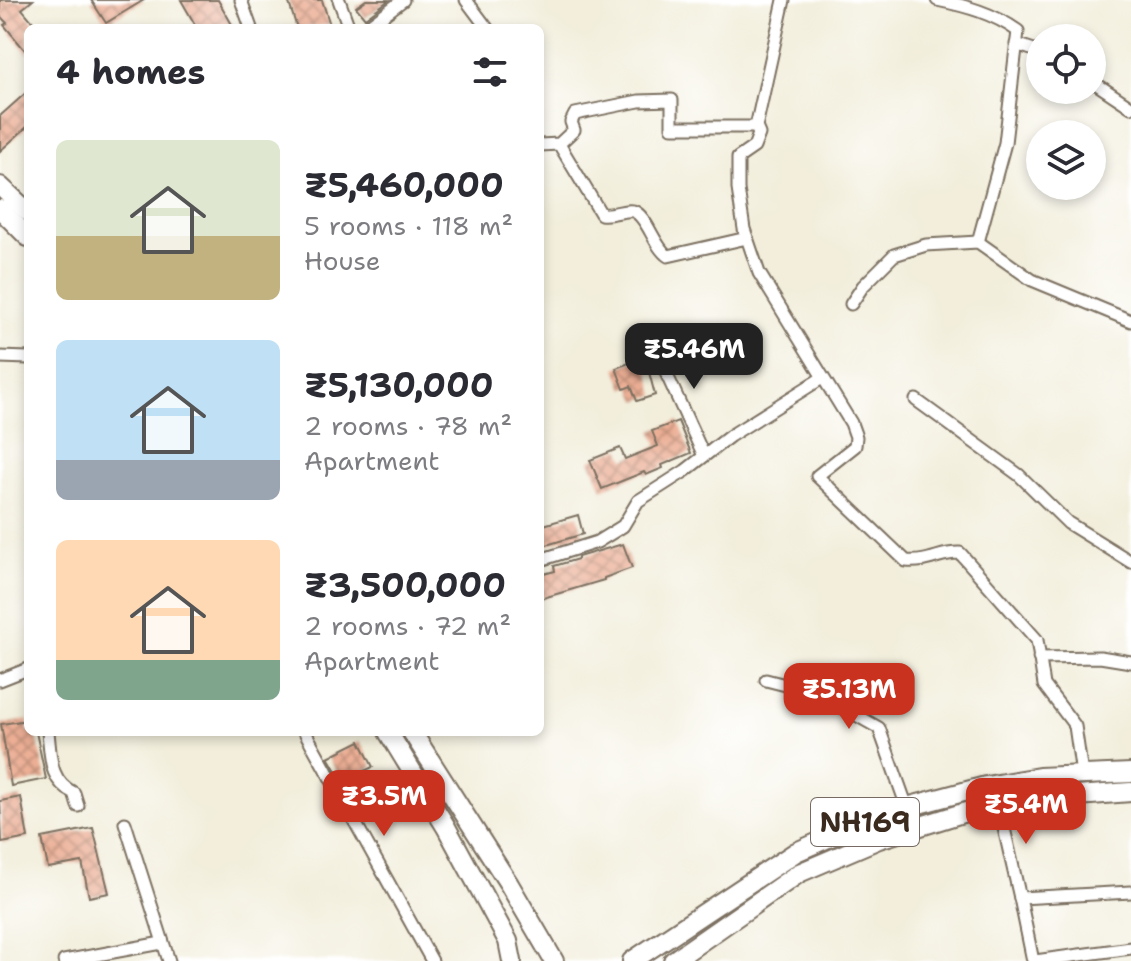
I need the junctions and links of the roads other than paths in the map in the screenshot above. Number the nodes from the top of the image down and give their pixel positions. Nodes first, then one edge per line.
1 (241, 0) edge
2 (339, 0) edge
3 (403, 0) edge
4 (466, 0) edge
5 (784, 0) edge
6 (937, 0) edge
7 (250, 24) edge
8 (348, 24) edge
9 (371, 24) edge
10 (484, 24) edge
11 (1016, 44) junction
12 (1026, 47) edge
13 (1106, 90) edge
14 (1131, 107) edge
15 (756, 127) junction
16 (559, 144) junction
17 (544, 145) edge
18 (0, 186) edge
19 (24, 208) edge
20 (0, 209) edge
21 (24, 233) edge
22 (747, 238) junction
23 (978, 242) junction
24 (851, 304) dead end
25 (1131, 321) edge
26 (651, 340) dead end
27 (0, 357) edge
28 (24, 358) edge
29 (822, 378) junction
30 (916, 400) dead end
31 (704, 456) junction
32 (544, 559) edge
33 (1131, 562) edge
34 (1039, 658) junction
35 (1131, 662) edge
36 (24, 671) edge
37 (0, 680) edge
38 (766, 680) dead end
39 (49, 736) edge
40 (307, 736) edge
41 (390, 736) edge
42 (415, 736) edge
43 (1131, 773) edge
44 (1082, 774) junction
45 (1131, 792) edge
46 (998, 802) junction
47 (78, 806) dead end
48 (907, 807) junction
49 (125, 823) dead end
50 (1131, 892) edge
51 (1020, 898) junction
52 (162, 943) junction
53 (1131, 948) edge
54 (64, 961) edge
55 (169, 961) edge
56 (432, 961) edge
57 (512, 961) edge
58 (554, 961) edge
59 (632, 961) edge
60 (673, 961) edge
61 (1034, 961) edge

1 - 7 street
2 - 8 street
3 - 9 street
4 - 10 street
5 - 15 street
6 - 11 street
11 - 12 street
11 - 23 street
13 - 14 street
15 - 16 street
15 - 22 street
16 - 17 street
16 - 22 street
18 - 19 highway
20 - 21 highway
22 - 29 street
23 - 24 street
23 - 25 street
26 - 31 street
27 - 28 street
29 - 31 street
29 - 34 street
30 - 33 street
31 - 32 street
34 - 35 street
34 - 44 street
36 - 37 street
38 - 48 street
39 - 47 street
40 - 56 street
41 - 57 highway
42 - 58 highway
43 - 44 highway, NH169
44 - 48 highway, NH169
45 - 46 highway, NH169
46 - 51 street
46 - 60 highway, NH169
48 - 59 highway, NH169
49 - 52 street
50 - 51 street
51 - 61 street
52 - 54 street
52 - 55 street
53 - 61 street

